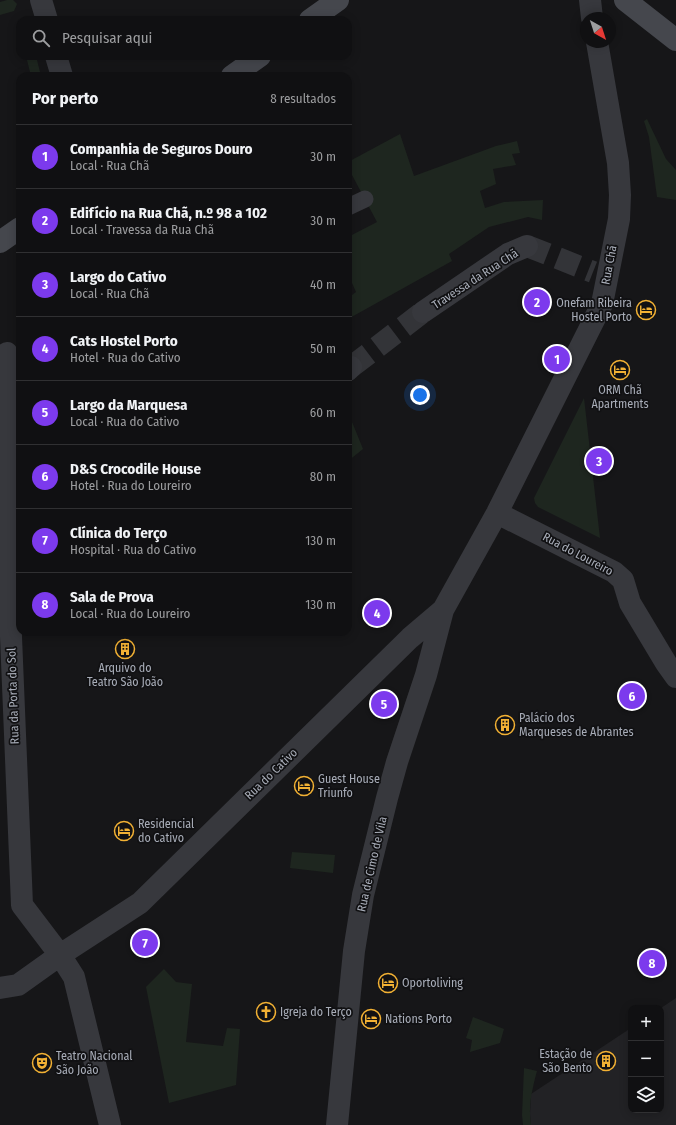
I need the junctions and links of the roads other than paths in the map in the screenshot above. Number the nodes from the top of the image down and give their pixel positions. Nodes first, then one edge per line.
1 (41, 0) edge
2 (338, 0) edge
3 (590, 0) edge
4 (625, 0) edge
5 (591, 12) edge
6 (46, 16) edge
7 (316, 16) edge
8 (676, 40) edge
9 (598, 48) edge
10 (57, 60) edge
11 (254, 60) edge
12 (61, 72) edge
13 (238, 72) edge
14 (365, 199) dead end
15 (352, 205) edge
16 (16, 231) edge
17 (0, 242) edge
18 (527, 246) tunnel mouth
19 (423, 312) tunnel mouth
20 (7, 353) dead end
21 (497, 513) junction
22 (443, 610) junction
23 (676, 676) edge
24 (60, 955) junction
25 (0, 988) edge
26 (110, 1125) edge
27 (335, 1125) edge

1 - 6 street
2 - 7 main road
3 - 5 street
4 - 8 main road
9 - 21 street, Rua Chã
10 - 12 street
11 - 13 main road
14 - 15 lane
16 - 17 main road
18 - 19 street, Travessa da Rua Chã
20 - 24 street, Rua da Porta do Sol
21 - 22 street, Rua do Cativo
21 - 23 street, Rua do Loureiro
22 - 24 street, Rua do Cativo
22 - 27 street, Rua de Cimo de Vila
24 - 25 street, Rua do Cativo
24 - 26 street, Rua da Porta do Sol

